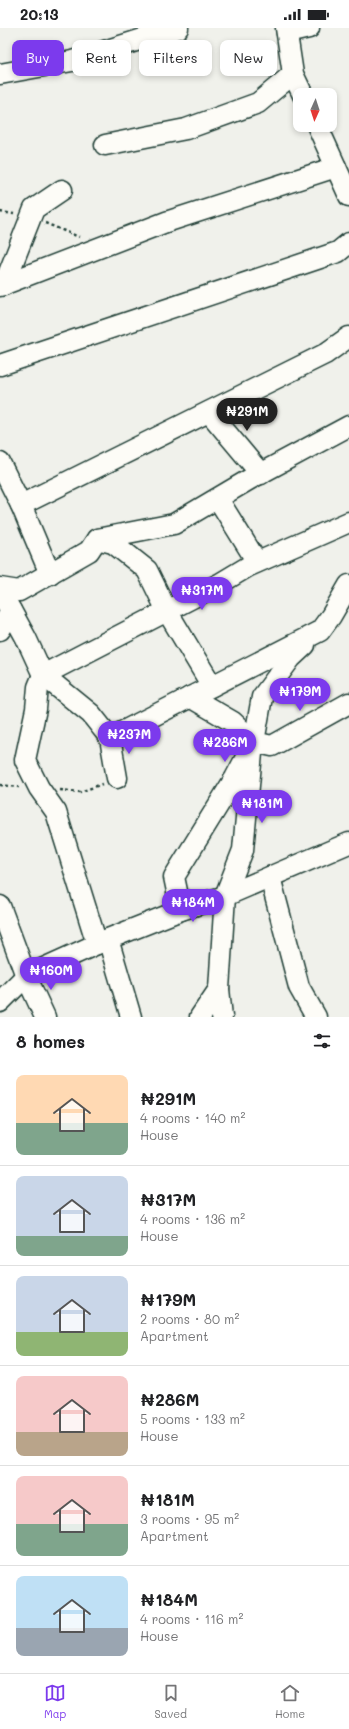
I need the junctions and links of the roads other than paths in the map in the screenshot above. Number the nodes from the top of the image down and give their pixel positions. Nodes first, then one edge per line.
1 (178, 28) edge
2 (309, 28) edge
3 (286, 30) edge
4 (0, 74) edge
5 (293, 74) junction
6 (300, 88) edge
7 (320, 132) edge
8 (106, 145) dead end
9 (336, 167) junction
10 (62, 190) dead end
11 (349, 196) edge
12 (349, 243) edge
13 (2, 285) edge
14 (349, 337) edge
15 (0, 365) edge
16 (208, 412) junction
17 (349, 426) edge
18 (0, 463) edge
19 (261, 474) junction
20 (218, 499) junction
21 (21, 505) junction
22 (349, 522) edge
23 (97, 539) junction
24 (257, 562) junction
25 (50, 574) junction
26 (349, 585) edge
27 (0, 588) edge
28 (5, 603) edge
29 (349, 607) edge
30 (167, 611) junction
31 (0, 630) edge
32 (320, 630) junction
33 (43, 675) junction
34 (212, 686) junction
35 (190, 697) junction
36 (349, 703) edge
37 (110, 738) junction
38 (254, 742) junction
39 (117, 778) dead end
40 (349, 843) edge
41 (270, 877) junction
42 (225, 896) junction
43 (0, 906) edge
44 (181, 910) junction
45 (102, 942) junction
46 (26, 976) junction
47 (219, 989) junction
48 (0, 1002) edge
49 (45, 1017) edge
50 (131, 1017) edge
51 (200, 1017) edge
52 (222, 1017) edge
53 (316, 1017) edge

1 - 4 street
2 - 3 street
3 - 5 street
5 - 6 street
5 - 8 street
7 - 9 street
9 - 11 street
9 - 13 street
10 - 13 street
12 - 15 street
14 - 16 street
16 - 19 street
16 - 21 street
17 - 19 street
18 - 21 street
19 - 20 street
20 - 23 street
20 - 24 street
21 - 25 street
22 - 24 street
23 - 25 street
23 - 30 street
24 - 30 street
25 - 27 street
26 - 32 street
28 - 31 street
28 - 33 street
29 - 32 street
30 - 33 street
30 - 34 street
32 - 34 street
32 - 38 street
33 - 37 street
33 - 45 street
34 - 35 street
35 - 37 street
35 - 38 street
36 - 38 street
37 - 39 street
38 - 42 street
38 - 44 street
40 - 41 street
41 - 42 street
41 - 53 street
42 - 44 street
42 - 47 street
43 - 46 street
44 - 45 street
45 - 46 street
45 - 50 street
46 - 48 street
46 - 49 street
47 - 51 street
47 - 52 street

